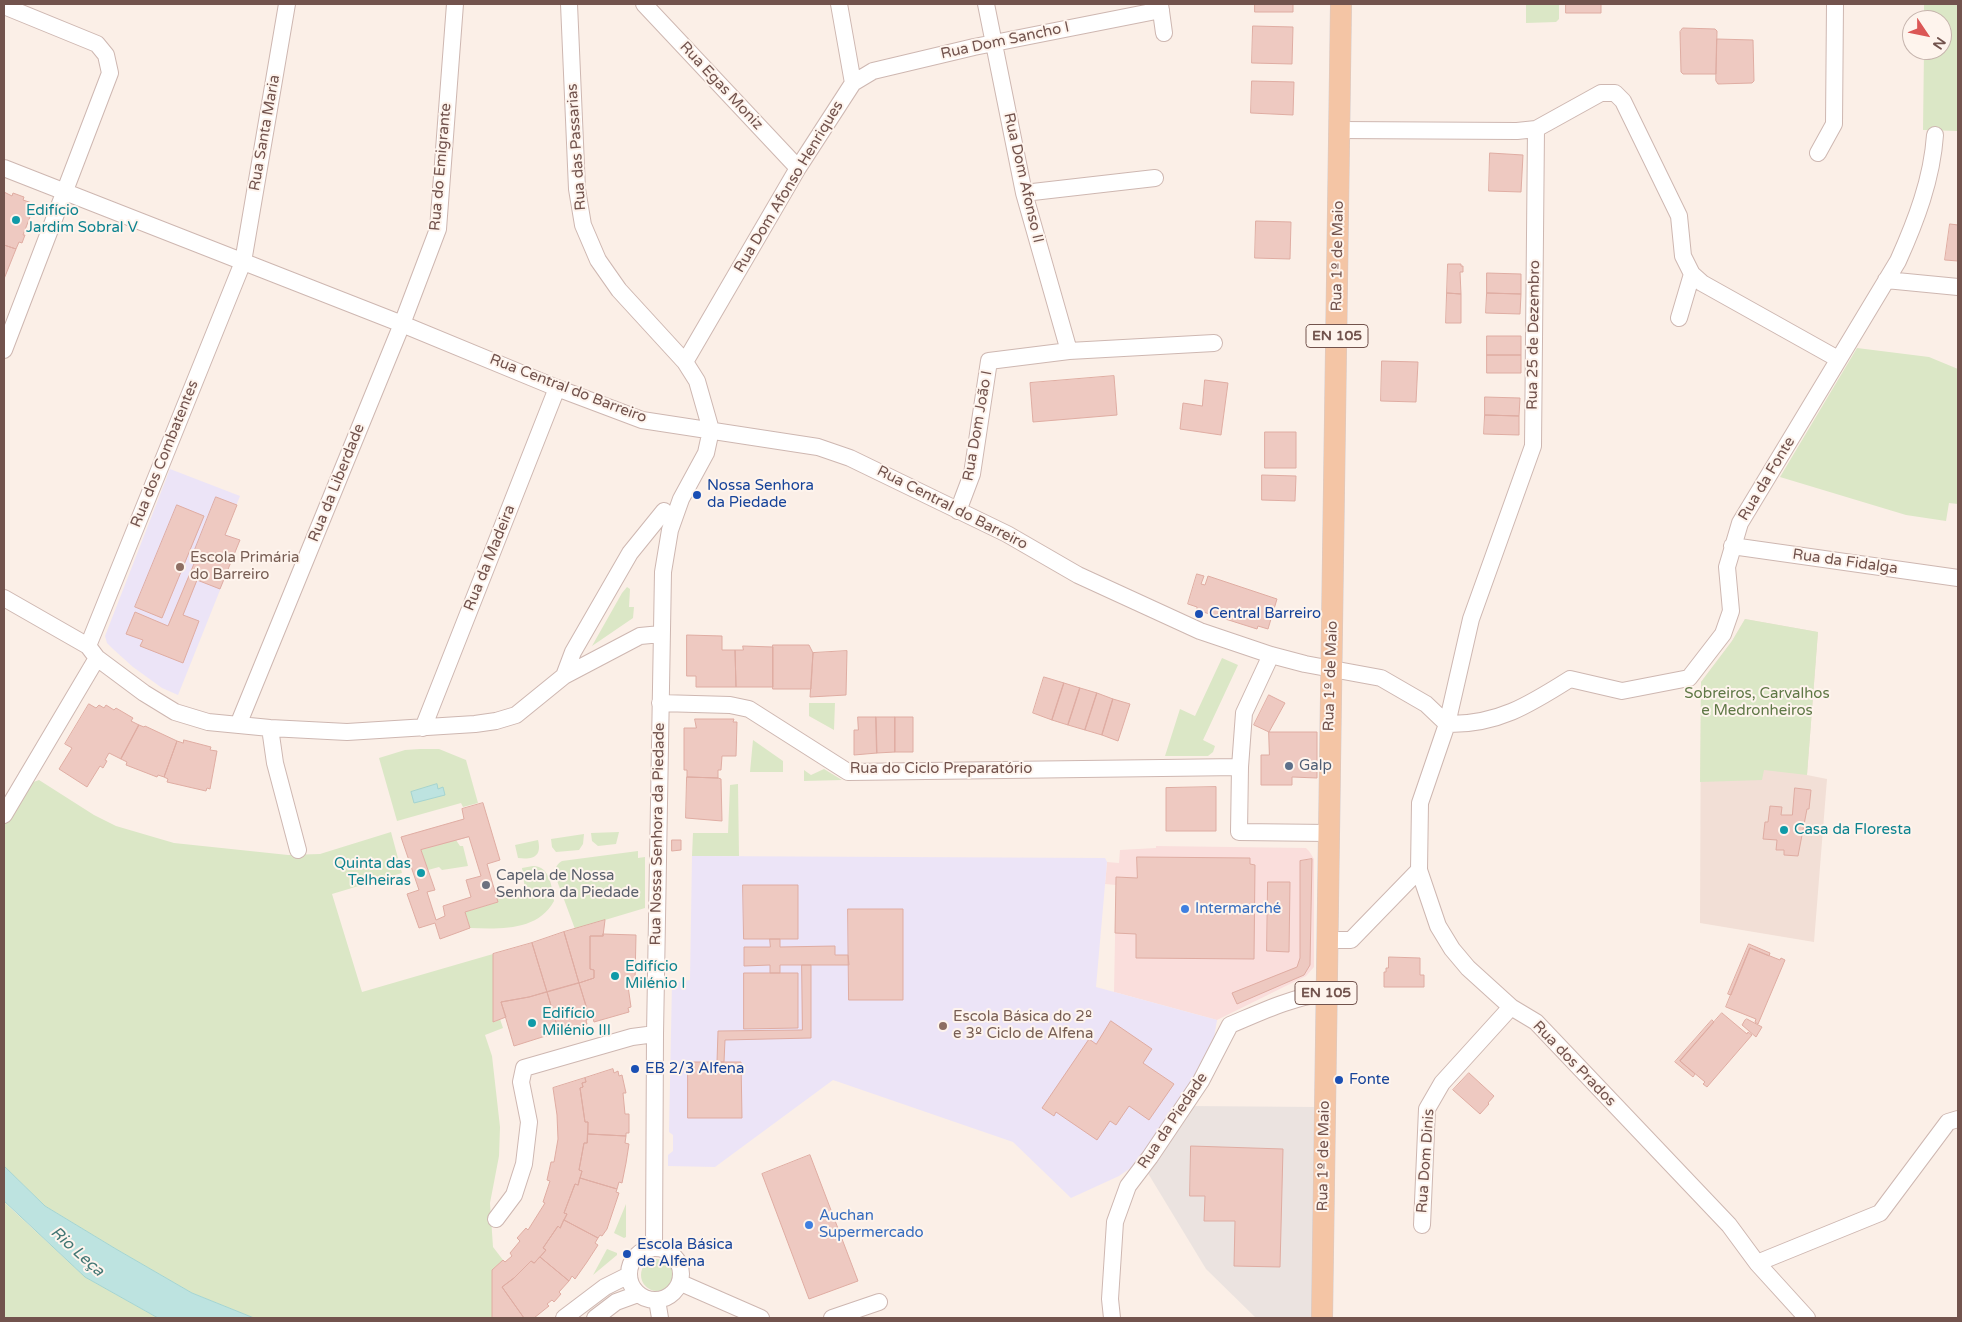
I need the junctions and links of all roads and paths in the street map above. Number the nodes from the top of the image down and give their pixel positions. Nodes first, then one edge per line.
1 (288, 4) edge
2 (455, 4) edge
3 (569, 4) edge
4 (644, 4) edge
5 (839, 4) edge
6 (986, 4) edge
7 (1341, 4) edge
8 (1835, 4) edge
9 (4, 6) edge
10 (1161, 7) edge
11 (1164, 33) dead end
12 (994, 42) junction
13 (853, 83) junction
14 (1339, 130) junction
15 (1536, 130) junction
16 (1936, 135) dead end
17 (1818, 153) dead end
18 (4, 168) edge
19 (798, 168) junction
20 (1155, 178) dead end
21 (66, 192) junction
22 (1024, 193) junction
23 (243, 262) junction
24 (1692, 274) junction
25 (1886, 280) junction
26 (1958, 287) edge
27 (1679, 318) dead end
28 (402, 324) junction
29 (1214, 343) dead end
30 (4, 350) edge
31 (1069, 351) junction
32 (1838, 359) junction
33 (684, 362) junction
34 (557, 388) junction
35 (711, 430) junction
36 (664, 511) dead end
37 (958, 511) junction
38 (1732, 546) junction
39 (1958, 578) edge
40 (4, 598) edge
41 (661, 634) junction
42 (92, 652) junction
43 (1271, 655) junction
44 (1332, 668) junction
45 (564, 676) junction
46 (660, 703) junction
47 (1446, 724) junction
48 (238, 725) junction
49 (270, 728) junction
50 (423, 728) junction
51 (1240, 767) junction
52 (4, 814) edge
53 (1329, 832) junction
54 (298, 850) dead end
55 (1419, 870) junction
56 (1327, 940) junction
57 (1326, 993) junction
58 (1511, 1007) junction
59 (655, 1034) junction
60 (1958, 1119) edge
61 (496, 1219) dead end
62 (1422, 1225) dead end
63 (654, 1247) junction
64 (1757, 1263) junction
65 (629, 1275) junction
66 (681, 1283) junction
67 (638, 1294) junction
68 (657, 1300) junction
69 (879, 1302) dead end
70 (564, 1318) edge
71 (594, 1318) edge
72 (660, 1318) edge
73 (761, 1318) edge
74 (832, 1318) edge
75 (1112, 1318) edge
76 (1322, 1318) edge
77 (1807, 1318) edge

1 - 23 street, Rua Santa Maria
2 - 28 street, Rua do Emigrante
3 - 33 street, Rua das Passarias
4 - 19 street, Rua Egas Moniz
5 - 13 street
6 - 12 street, Rua Dom Afonso II
7 - 14 main road, Rua 1º de Maio / EN 105
8 - 17 street
9 - 21 street
10 - 11 street, Rua Dom Sancho I
10 - 12 street, Rua Dom Sancho I
12 - 13 street, Rua Dom Sancho I
12 - 22 street, Rua Dom Afonso II
13 - 19 street, Rua Dom Afonso Henriques
14 - 15 street
14 - 44 main road, Rua 1º de Maio / EN 105
15 - 24 street
15 - 47 street, Rua 25 de Dezembro
16 - 25 street, Rua da Fonte
18 - 21 street, Rua Central do Barreiro
19 - 33 street, Rua Dom Afonso Henriques
20 - 22 street
21 - 23 street, Rua Central do Barreiro
21 - 30 street
22 - 31 street, Rua Dom Afonso II
23 - 28 street, Rua Central do Barreiro
23 - 42 street, Rua dos Combatentes
24 - 27 street
24 - 32 street
25 - 26 street
25 - 32 street, Rua da Fonte
28 - 34 street, Rua Central do Barreiro
28 - 48 street, Rua da Liberdade
29 - 31 street, Rua Dom João I
31 - 37 street, Rua Dom João I
32 - 38 street, Rua da Fonte
33 - 35 street, Rua das Passarias
34 - 35 street, Rua Central do Barreiro
34 - 50 street, Rua da Madeira
35 - 37 street, Rua Central do Barreiro
35 - 41 street, Rua Nossa Senhora da Piedade
36 - 45 street
37 - 43 street, Rua Central do Barreiro
38 - 39 street, Rua da Fidalga
38 - 47 street, Rua da Fonte
40 - 42 street
41 - 45 street
41 - 46 street, Rua Nossa Senhora da Piedade
42 - 48 street
42 - 52 street, Rua dos Combatentes
43 - 44 street, Rua Central do Barreiro
43 - 51 street
44 - 47 street, Rua Central do Barreiro
44 - 53 main road, Rua 1º de Maio / EN 105
45 - 50 street
46 - 51 street, Rua do Ciclo Preparatório
46 - 59 street, Rua Nossa Senhora da Piedade
47 - 55 street, Rua dos Prados
48 - 49 street
49 - 50 street
49 - 54 street
51 - 53 street
53 - 56 main road, Rua 1º de Maio / EN 105
55 - 56 street
55 - 58 street, Rua dos Prados
56 - 57 main road, Rua 1º de Maio / EN 105
57 - 75 street, Rua da Piedade
57 - 76 main road, Rua 1º de Maio / EN 105
58 - 62 street, Rua Dom Dinis
58 - 64 street, Rua dos Prados
59 - 61 street
59 - 63 street, Rua Nossa Senhora da Piedade
60 - 64 street
63 - 65 street
63 - 66 street
64 - 77 street, Rua dos Prados
65 - 67 street
65 - 70 street
66 - 68 street
66 - 73 street
67 - 68 street
67 - 71 street
68 - 72 street
69 - 74 street

